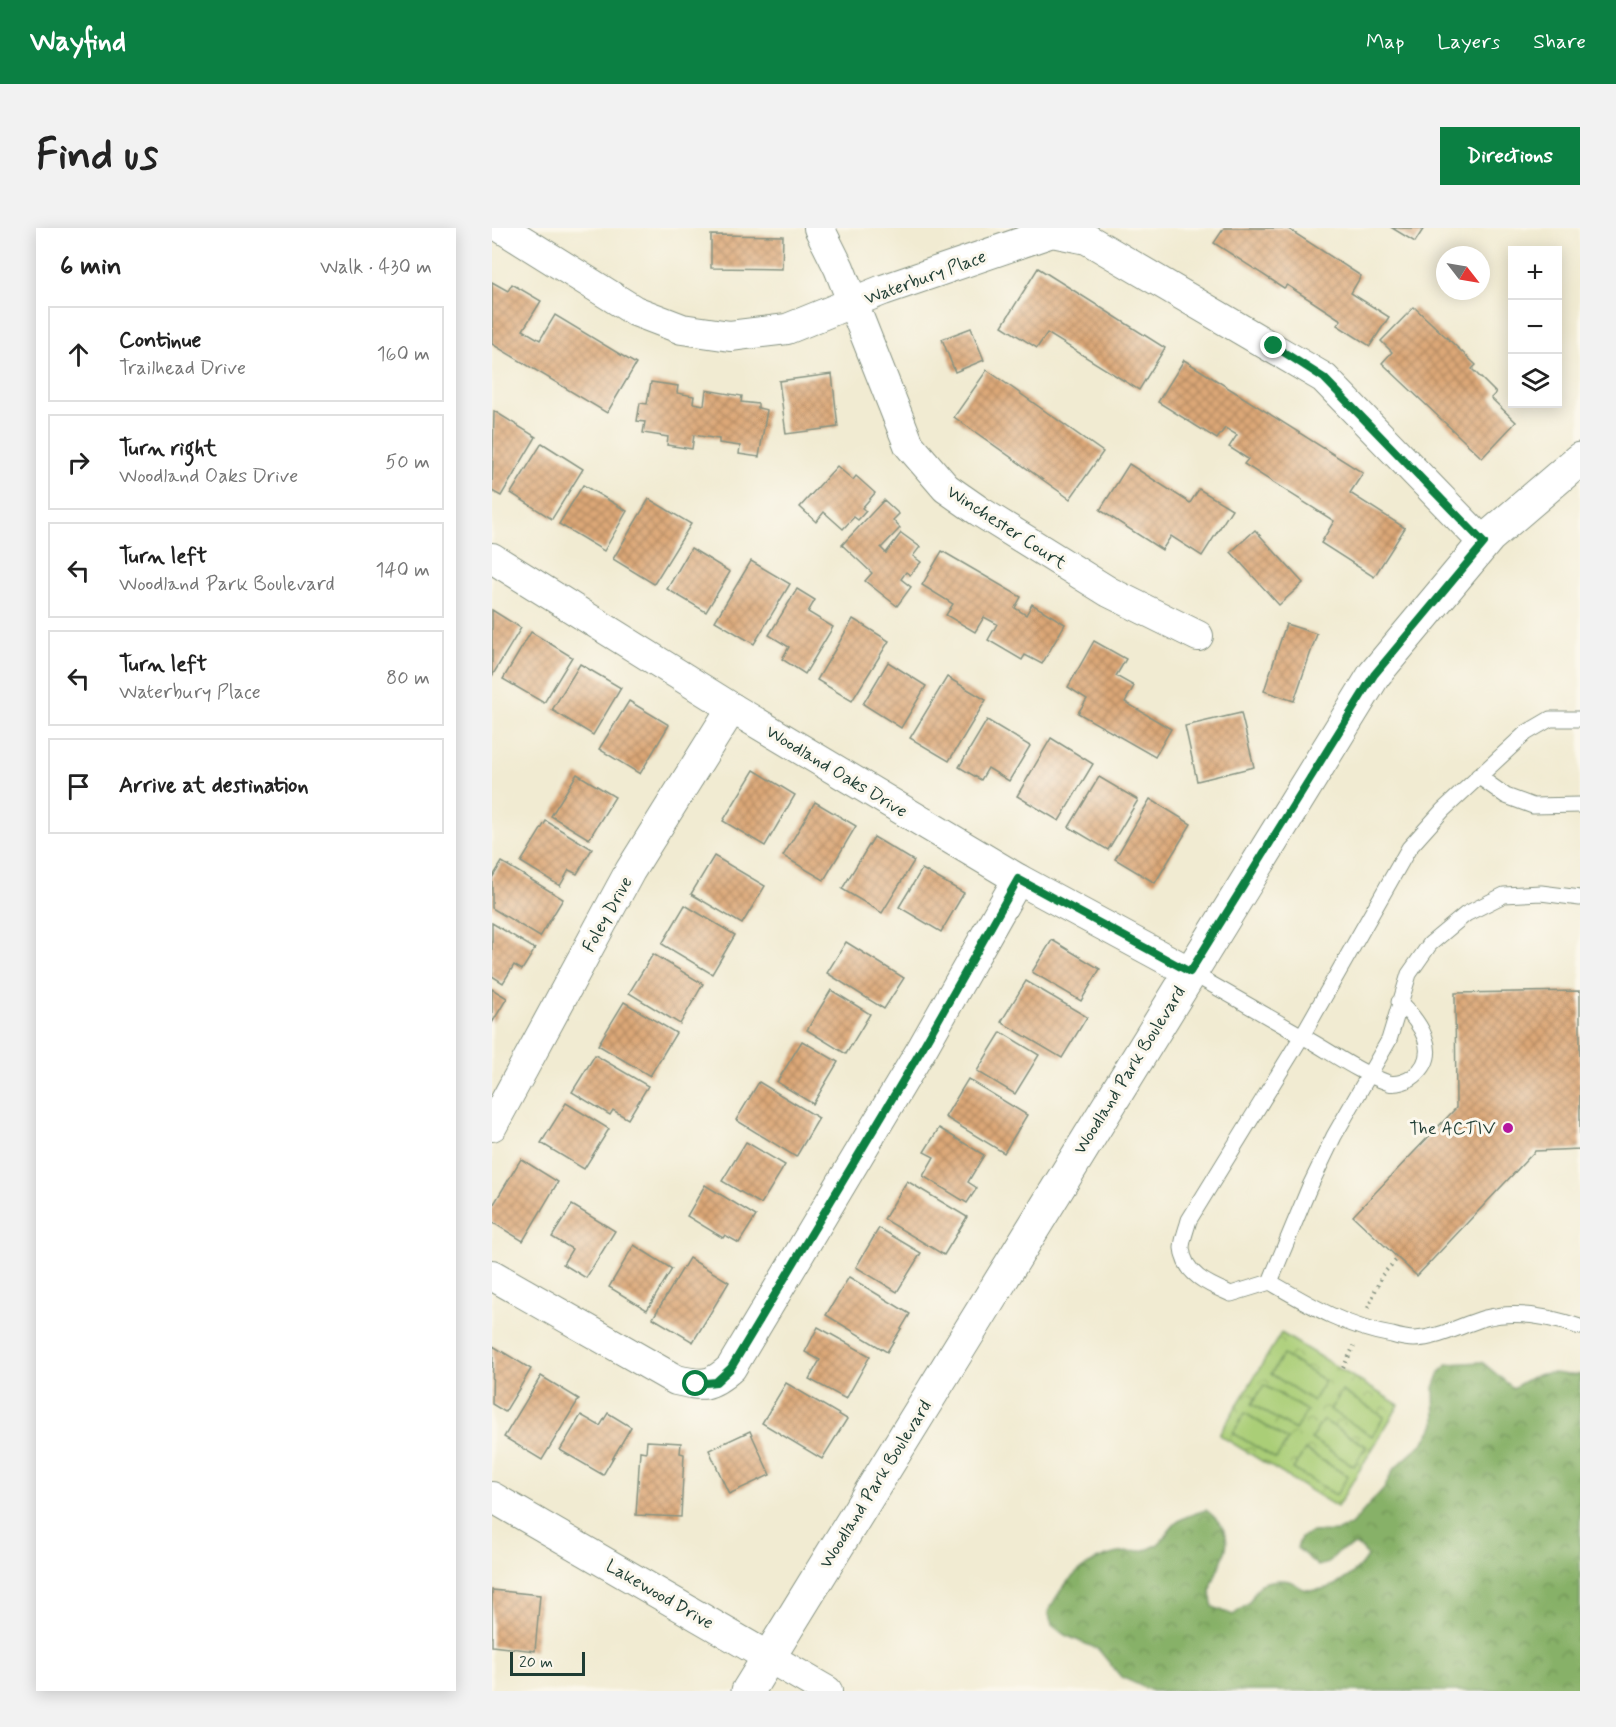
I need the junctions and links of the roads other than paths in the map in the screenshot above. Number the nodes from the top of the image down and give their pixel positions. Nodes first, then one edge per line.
1 (502, 228) edge
2 (819, 228) edge
3 (853, 304) junction
4 (1580, 459) edge
5 (1484, 543) junction
6 (492, 558) edge
7 (1198, 636) dead end
8 (732, 708) junction
9 (1580, 719) edge
10 (1478, 776) junction
11 (1580, 805) edge
12 (1018, 879) junction
13 (1580, 898) edge
14 (1190, 972) junction
15 (1399, 1002) junction
16 (1302, 1036) junction
17 (1371, 1074) junction
18 (492, 1126) edge
19 (492, 1275) edge
20 (1270, 1282) junction
21 (1580, 1327) edge
22 (492, 1497) edge
23 (769, 1657) junction
24 (748, 1691) edge
25 (827, 1691) edge

1 - 3 street, Waterbury Place
2 - 3 street, Winchester Court
3 - 5 street, Waterbury Place
3 - 7 street, Winchester Court
4 - 5 street, Woodland Park Boulevard
5 - 14 street, Woodland Park Boulevard
6 - 8 street, Woodland Oaks Drive
8 - 12 street, Woodland Oaks Drive
8 - 18 street, Foley Drive
9 - 10 lane
10 - 11 lane
10 - 16 lane
12 - 14 street, Woodland Oaks Drive
12 - 19 street
13 - 15 lane
14 - 16 lane
14 - 23 street, Woodland Park Boulevard
15 - 17 lane
15 - 17 lane
16 - 17 lane
16 - 20 lane
17 - 20 lane
20 - 21 lane
22 - 23 street, Lakewood Drive
23 - 24 street, Woodland Park Boulevard
23 - 25 street, Lakewood Drive

